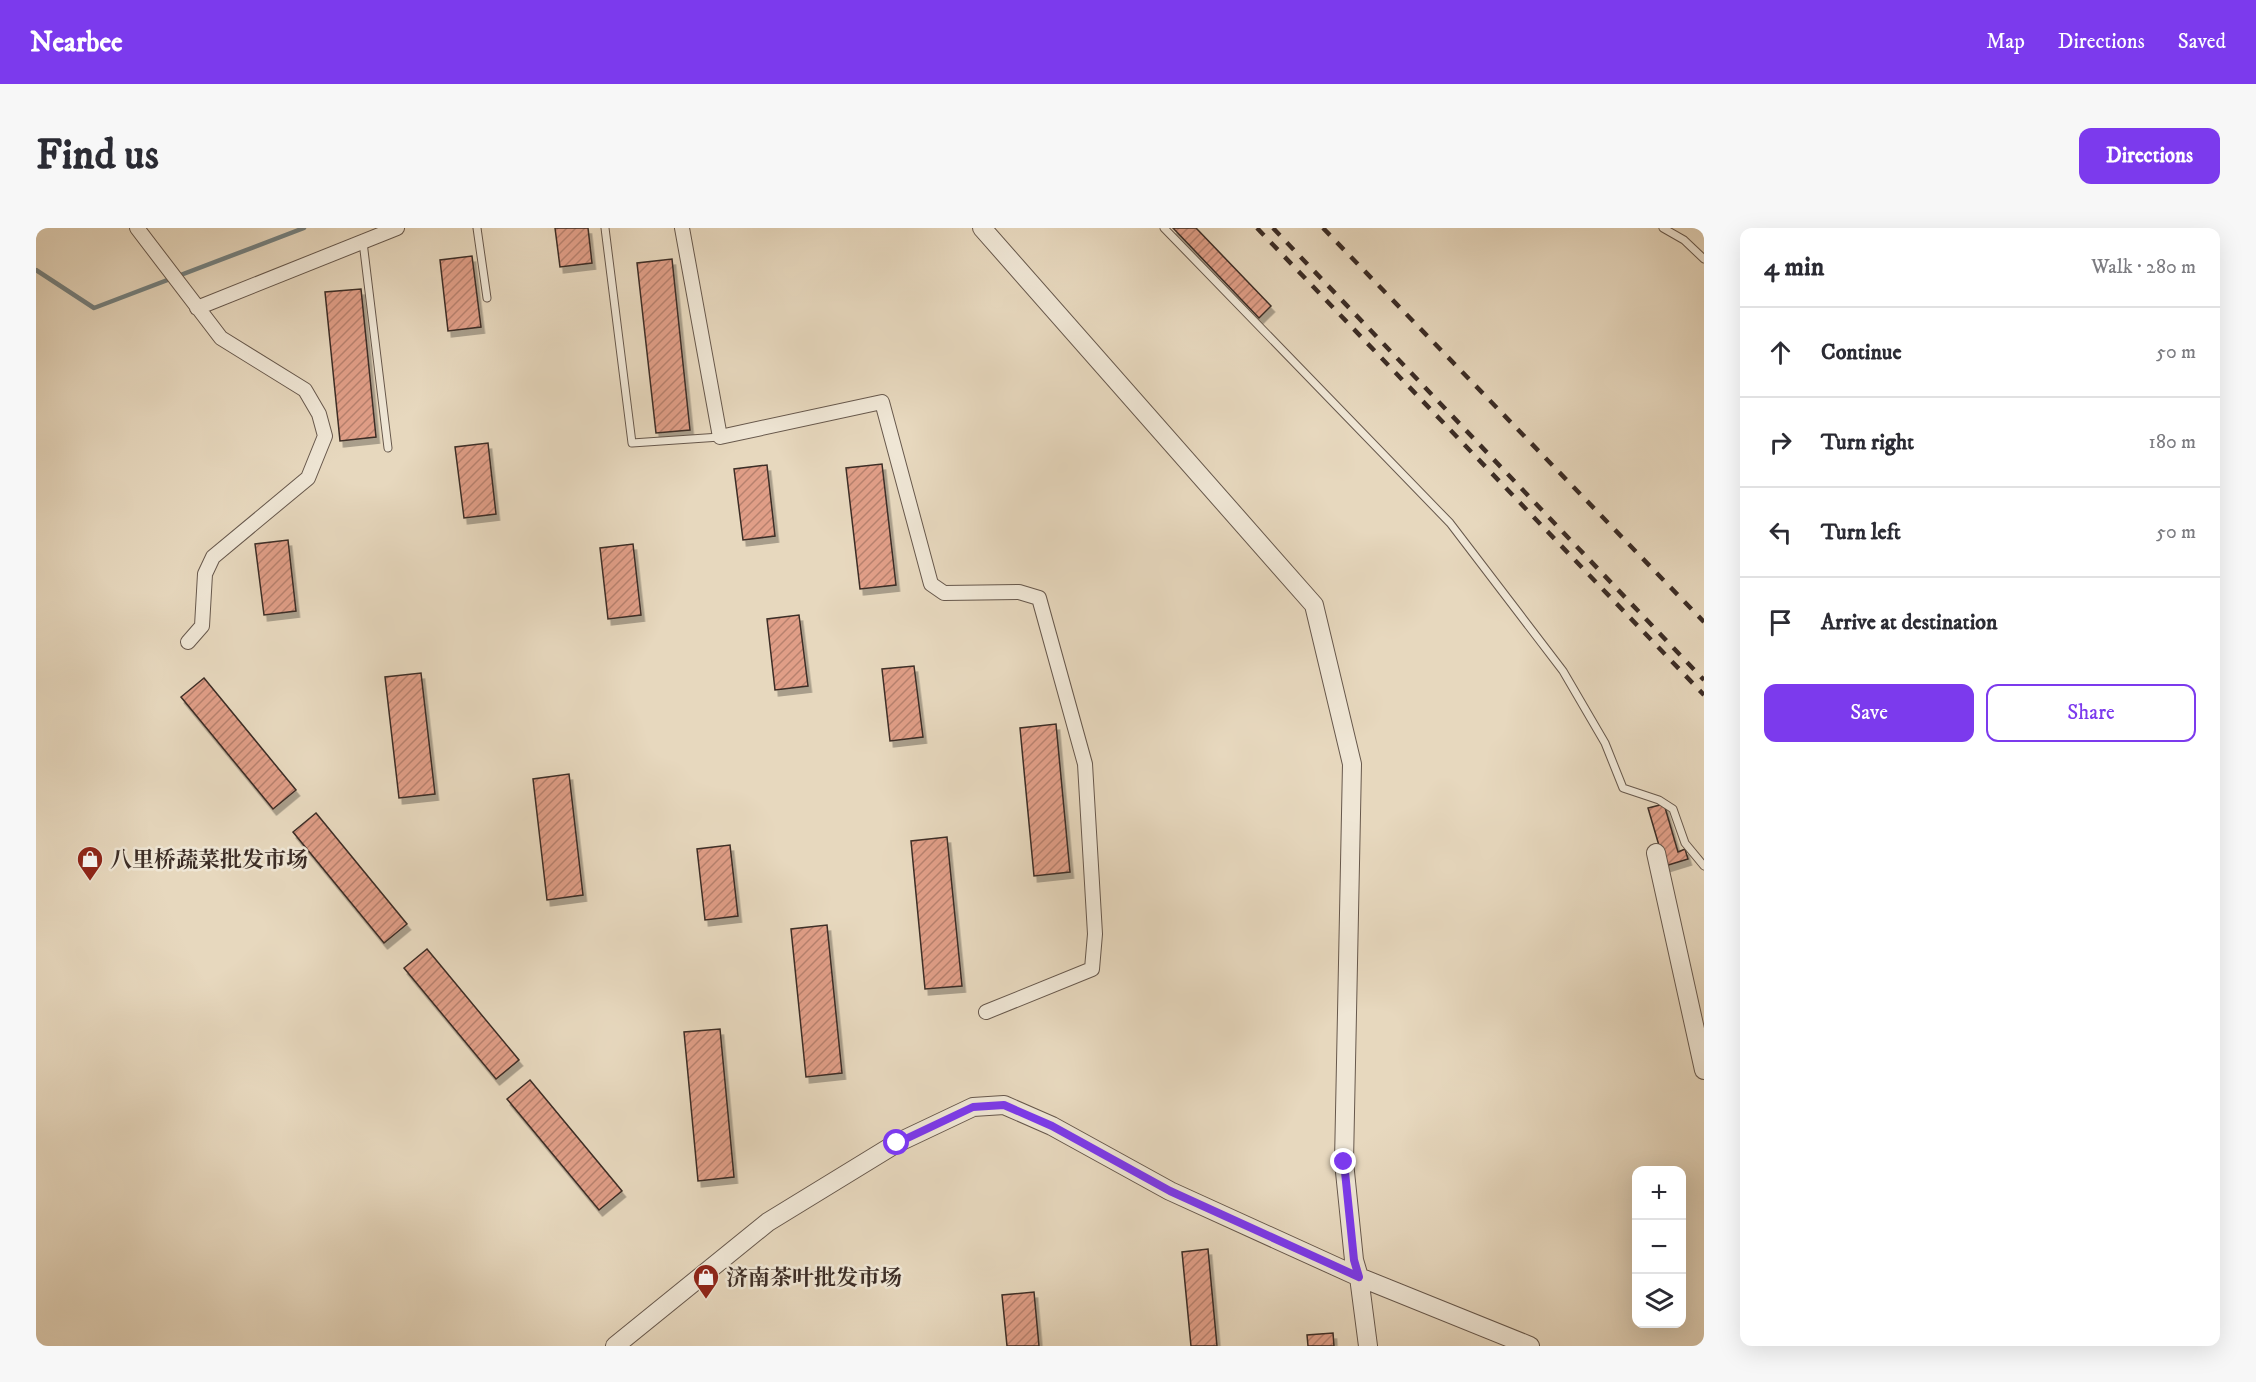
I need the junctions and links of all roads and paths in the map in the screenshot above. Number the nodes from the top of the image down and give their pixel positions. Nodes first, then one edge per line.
1 (137, 228) edge
2 (397, 228) edge
3 (477, 228) edge
4 (605, 228) edge
5 (682, 228) edge
6 (982, 228) edge
7 (1164, 228) edge
8 (1662, 228) edge
9 (363, 242) junction
10 (1704, 259) edge
11 (487, 298) dead end
12 (197, 308) junction
13 (720, 437) junction
14 (388, 448) dead end
15 (188, 642) dead end
16 (1656, 853) dead end
17 (1704, 866) edge
18 (986, 1012) dead end
19 (1704, 1070) edge
20 (1359, 1277) junction
21 (615, 1346) edge
22 (1368, 1346) edge
23 (1530, 1346) edge

1 - 12 street
2 - 9 street
3 - 11 lane
4 - 13 lane
5 - 13 street
6 - 20 street
7 - 17 lane
8 - 10 lane
9 - 12 street
9 - 14 lane
12 - 15 street
13 - 18 street
16 - 19 street
20 - 21 street
20 - 22 street
20 - 23 street

